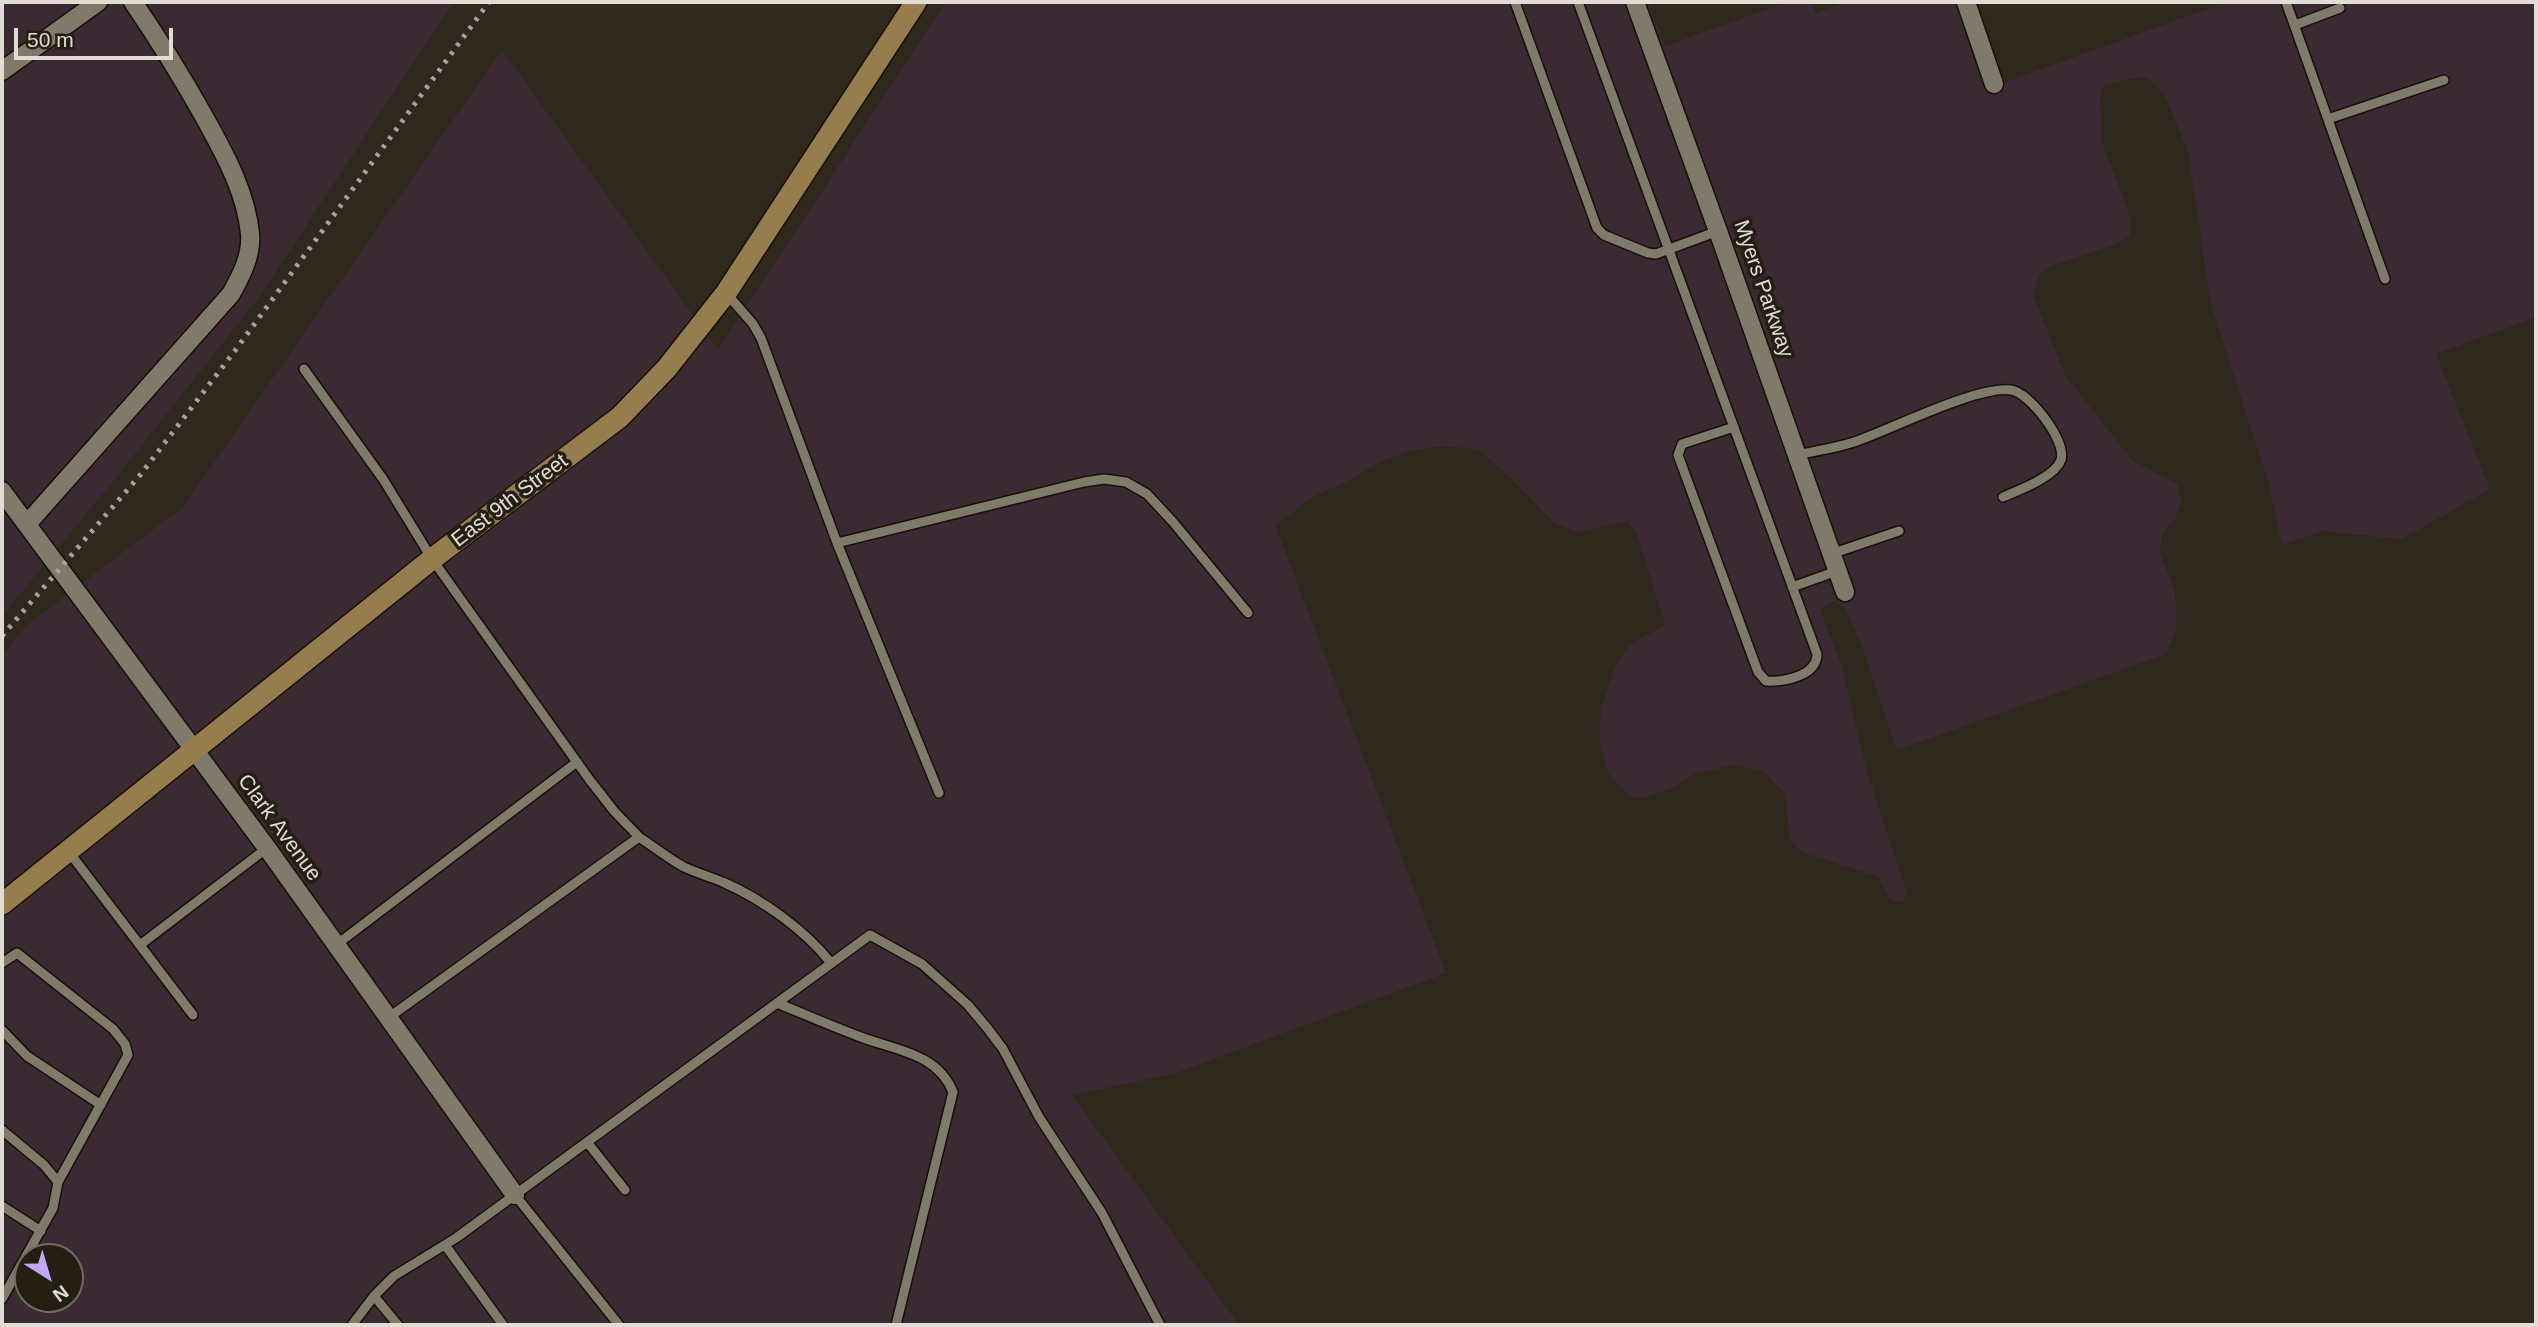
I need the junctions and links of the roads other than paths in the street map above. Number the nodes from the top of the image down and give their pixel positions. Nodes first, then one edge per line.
1 (98, 2) edge
2 (133, 2) edge
3 (916, 2) edge
4 (1515, 2) edge
5 (1578, 2) edge
6 (1634, 2) edge
7 (1966, 2) edge
8 (2286, 2) edge
9 (2340, 8) dead end
10 (2295, 25) junction
11 (2, 71) edge
12 (2444, 80) dead end
13 (1994, 84) dead end
14 (2328, 119) junction
15 (1718, 231) junction
16 (1668, 249) junction
17 (2385, 279) dead end
18 (726, 293) junction
19 (304, 369) dead end
20 (1734, 427) junction
21 (1797, 455) junction
22 (2, 491) edge
23 (2004, 497) dead end
24 (27, 524) junction
25 (1899, 531) dead end
26 (837, 543) junction
27 (1831, 554) junction
28 (432, 559) junction
29 (1837, 571) junction
30 (1792, 587) junction
31 (1844, 592) dead end
32 (1248, 613) dead end
33 (193, 748) junction
34 (577, 762) junction
35 (939, 793) dead end
36 (639, 837) junction
37 (267, 848) junction
38 (69, 852) junction
39 (2, 904) edge
40 (141, 945) junction
41 (336, 945) junction
42 (831, 963) junction
43 (2, 964) edge
44 (777, 1003) junction
45 (194, 1015) dead end
46 (388, 1018) junction
47 (2, 1030) edge
48 (101, 1105) junction
49 (2, 1130) edge
50 (587, 1142) junction
51 (58, 1182) junction
52 (625, 1190) dead end
53 (515, 1195) junction
54 (2, 1206) edge
55 (41, 1231) junction
56 (445, 1245) junction
57 (4, 1288) edge
58 (374, 1296) junction
59 (2, 1299) edge
60 (352, 1325) edge
61 (398, 1325) edge
62 (503, 1325) edge
63 (619, 1325) edge
64 (896, 1325) edge
65 (1160, 1325) edge

1 - 11 street
2 - 24 street
3 - 18 street, East 9th Street
4 - 16 lane
5 - 16 lane
6 - 15 street, Myers Parkway
7 - 13 street
8 - 10 lane
9 - 10 lane
10 - 14 lane
12 - 14 lane
14 - 17 lane
15 - 16 lane
15 - 21 street, Myers Parkway
16 - 20 lane
18 - 26 lane
18 - 28 street, East 9th Street
19 - 28 lane
20 - 30 lane
20 - 30 lane
21 - 23 lane
21 - 27 street, Myers Parkway
22 - 24 street, Clark Avenue
24 - 33 street, Clark Avenue
25 - 27 lane
26 - 32 lane
26 - 35 lane
27 - 29 street, Myers Parkway
28 - 33 street, East 9th Street
28 - 34 lane
29 - 30 lane
29 - 31 street, Myers Parkway
33 - 37 street, Clark Avenue
33 - 38 street, East 9th Street
34 - 36 lane
34 - 41 lane
36 - 42 lane
36 - 46 lane
37 - 40 lane
37 - 41 street, Clark Avenue
38 - 39 street, East 9th Street
38 - 40 lane
40 - 45 lane
41 - 46 street, Clark Avenue
42 - 44 lane
42 - 65 lane
43 - 48 lane
44 - 50 lane
44 - 64 lane
46 - 53 street, Clark Avenue
47 - 48 lane
48 - 51 lane
49 - 51 lane
50 - 52 lane
50 - 53 lane
51 - 55 lane
53 - 56 lane
53 - 63 lane
54 - 55 lane
55 - 57 lane
56 - 58 lane
56 - 62 lane
57 - 59 lane
58 - 60 lane
58 - 61 lane

